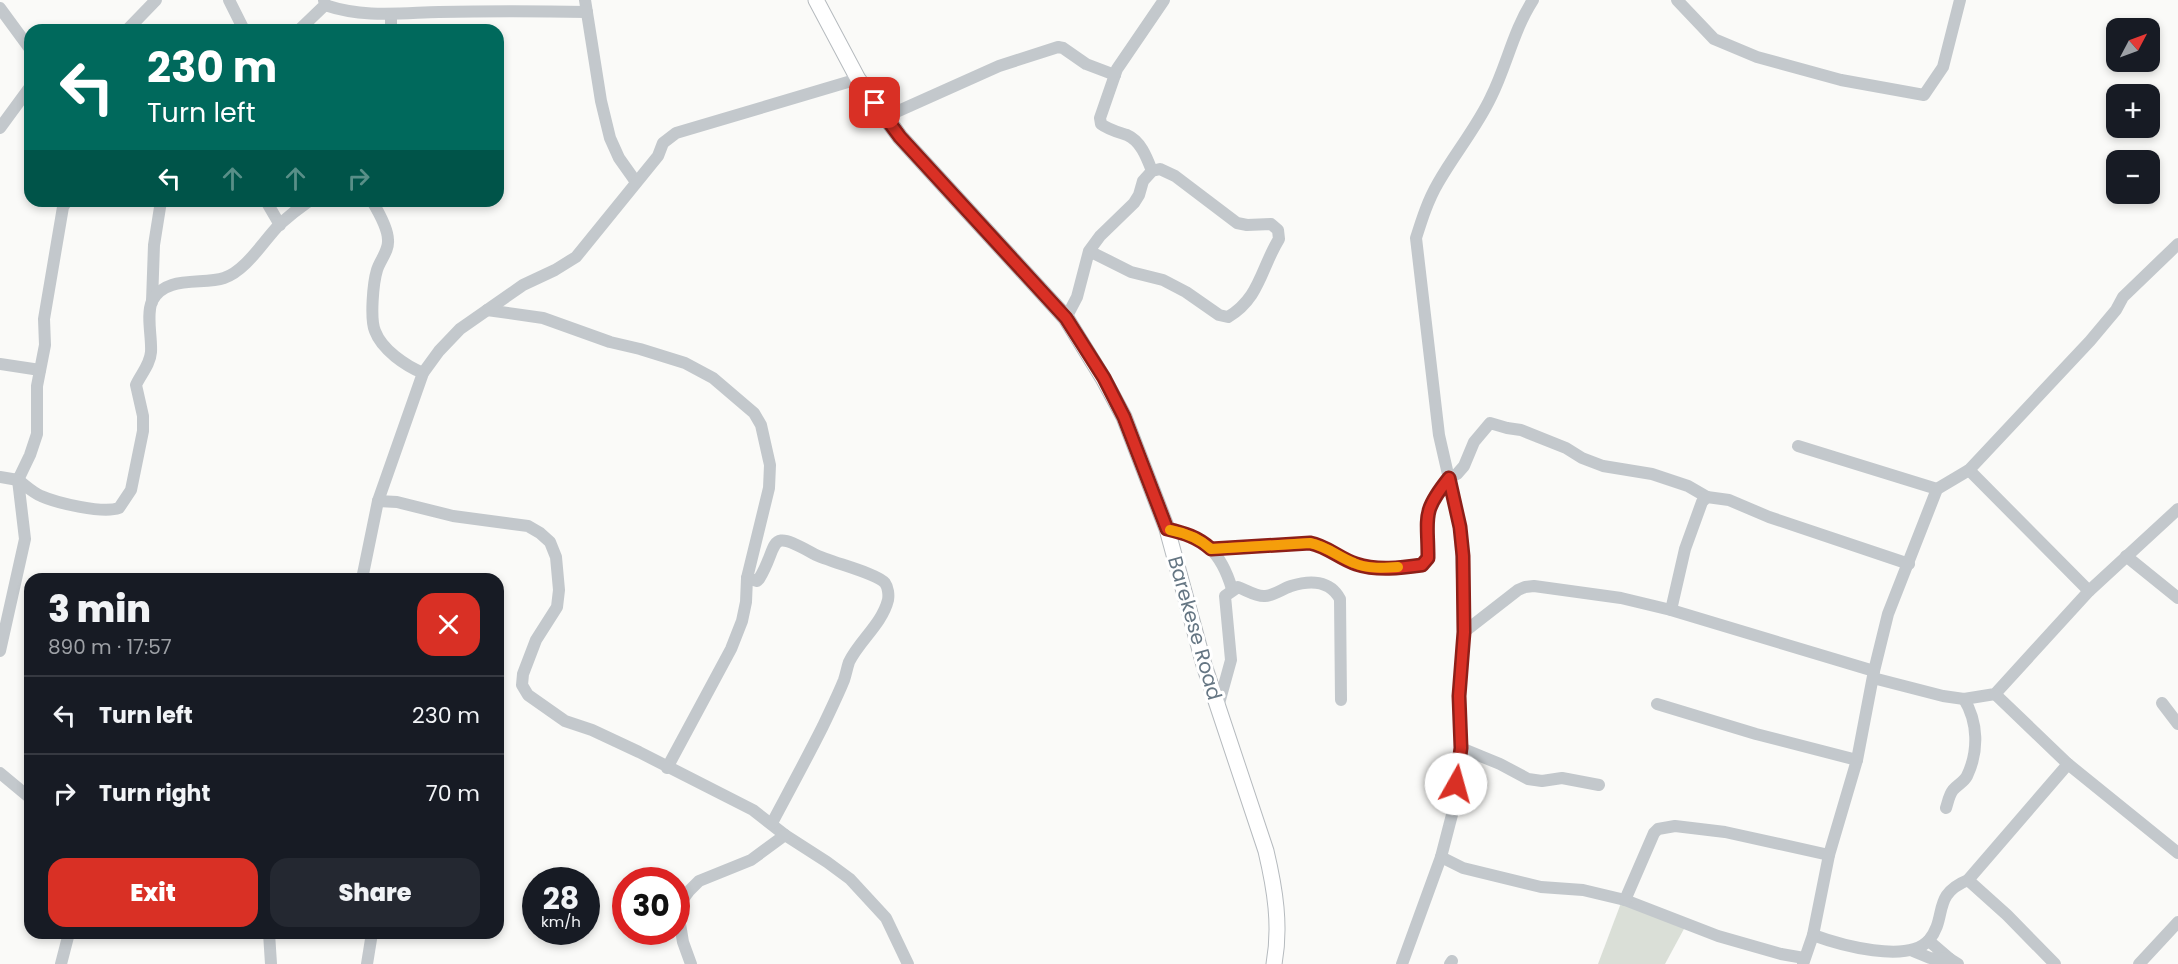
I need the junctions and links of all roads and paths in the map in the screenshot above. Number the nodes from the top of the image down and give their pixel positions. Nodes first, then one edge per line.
1 (156, 0) edge
2 (229, 0) edge
3 (816, 0) edge
4 (1164, 0) edge
5 (1533, 0) edge
6 (1677, 0) edge
7 (1960, 0) edge
8 (325, 3) edge
9 (586, 6) edge
10 (0, 8) edge
11 (391, 15) junction
12 (133, 24) edge
13 (241, 24) edge
14 (305, 24) edge
15 (391, 24) edge
16 (24, 41) edge
17 (1115, 75) junction
18 (858, 80) junction
19 (24, 95) edge
20 (885, 117) junction
21 (0, 128) edge
22 (1152, 171) junction
23 (636, 182) junction
24 (63, 207) edge
25 (160, 207) edge
26 (270, 207) edge
27 (302, 207) edge
28 (375, 207) edge
29 (280, 225) junction
30 (2178, 244) edge
31 (1089, 251) junction
32 (152, 302) junction
33 (487, 310) junction
34 (1066, 318) junction
35 (0, 364) edge
36 (40, 370) junction
37 (423, 373) junction
38 (1798, 446) dead end
39 (1969, 470) junction
40 (0, 477) edge
41 (1449, 478) junction
42 (18, 480) junction
43 (1937, 489) junction
44 (1707, 497) junction
45 (378, 501) junction
46 (2178, 509) edge
47 (1167, 529) junction
48 (1211, 549) junction
49 (2126, 556) junction
50 (1909, 564) junction
51 (363, 573) edge
52 (747, 578) junction
53 (1232, 590) junction
54 (2089, 591) junction
55 (2178, 598) edge
56 (1671, 610) junction
57 (1464, 632) junction
58 (0, 651) edge
59 (1874, 674) junction
60 (1995, 694) junction
61 (1964, 699) junction
62 (1341, 700) dead end
63 (2162, 703) dead end
64 (1657, 704) dead end
65 (1218, 707) junction
66 (2178, 724) edge
67 (1461, 748) junction
68 (1857, 760) junction
69 (2068, 764) junction
70 (667, 768) junction
71 (0, 773) edge
72 (1599, 784) dead end
73 (24, 793) edge
74 (1946, 808) dead end
75 (772, 823) junction
76 (786, 835) junction
77 (2178, 853) edge
78 (1829, 855) junction
79 (1441, 857) junction
80 (1968, 880) junction
81 (1625, 900) junction
82 (2178, 921) edge
83 (1813, 935) junction
84 (67, 939) edge
85 (270, 939) edge
86 (371, 939) edge
87 (1929, 941) junction
88 (1912, 951) junction
89 (1804, 961) edge
90 (1954, 962) edge
91 (61, 964) edge
92 (272, 964) edge
93 (367, 964) edge
94 (691, 964) edge
95 (908, 964) edge
96 (1274, 964) edge
97 (1402, 964) edge
98 (2055, 964) edge
99 (2139, 964) edge

1 - 12 street
2 - 13 street
3 - 18 main road, Barekese Road
4 - 17 street
5 - 41 street
6 - 7 street
8 - 11 street
8 - 14 street
9 - 11 street
9 - 23 street
10 - 16 street
11 - 15 street
17 - 20 street
17 - 22 street
18 - 20 main road, Barekese Road
18 - 23 street
19 - 21 street
20 - 34 main road, Barekese Road
22 - 31 street
22 - 31 street
23 - 33 street
24 - 36 street
25 - 32 street
26 - 29 street
27 - 29 street
28 - 37 street
29 - 32 street
30 - 39 street
31 - 34 street
32 - 42 street
33 - 37 street
33 - 52 street
34 - 47 main road, Barekese Road
35 - 36 street
36 - 42 street
37 - 45 street
38 - 43 street
39 - 43 street
39 - 54 street
40 - 42 street
41 - 44 street
41 - 48 street
41 - 57 street
42 - 58 street
43 - 50 street
44 - 50 street
44 - 56 street
45 - 51 street
45 - 70 street
46 - 49 street
47 - 48 street
47 - 65 main road, Barekese Road
48 - 53 street
49 - 54 street
49 - 55 street
50 - 59 street
52 - 70 street
52 - 75 street
53 - 62 street
53 - 65 street
54 - 60 street
56 - 57 street
56 - 59 street
57 - 67 street
59 - 61 street
59 - 68 street
60 - 61 street
60 - 69 street
61 - 74 street
63 - 66 street
64 - 68 street
65 - 96 main road, Barekese Road
67 - 72 street
67 - 79 street
68 - 78 street
69 - 77 street
69 - 80 street
70 - 75 street
71 - 73 street
75 - 76 street
76 - 94 street
76 - 95 street
78 - 81 street
78 - 83 street
79 - 81 street
79 - 97 street
80 - 87 street
80 - 98 street
81 - 89 street
82 - 99 street
83 - 88 street
83 - 89 street
84 - 91 street
85 - 92 street
86 - 93 street
87 - 88 street
87 - 90 street
88 - 90 street

